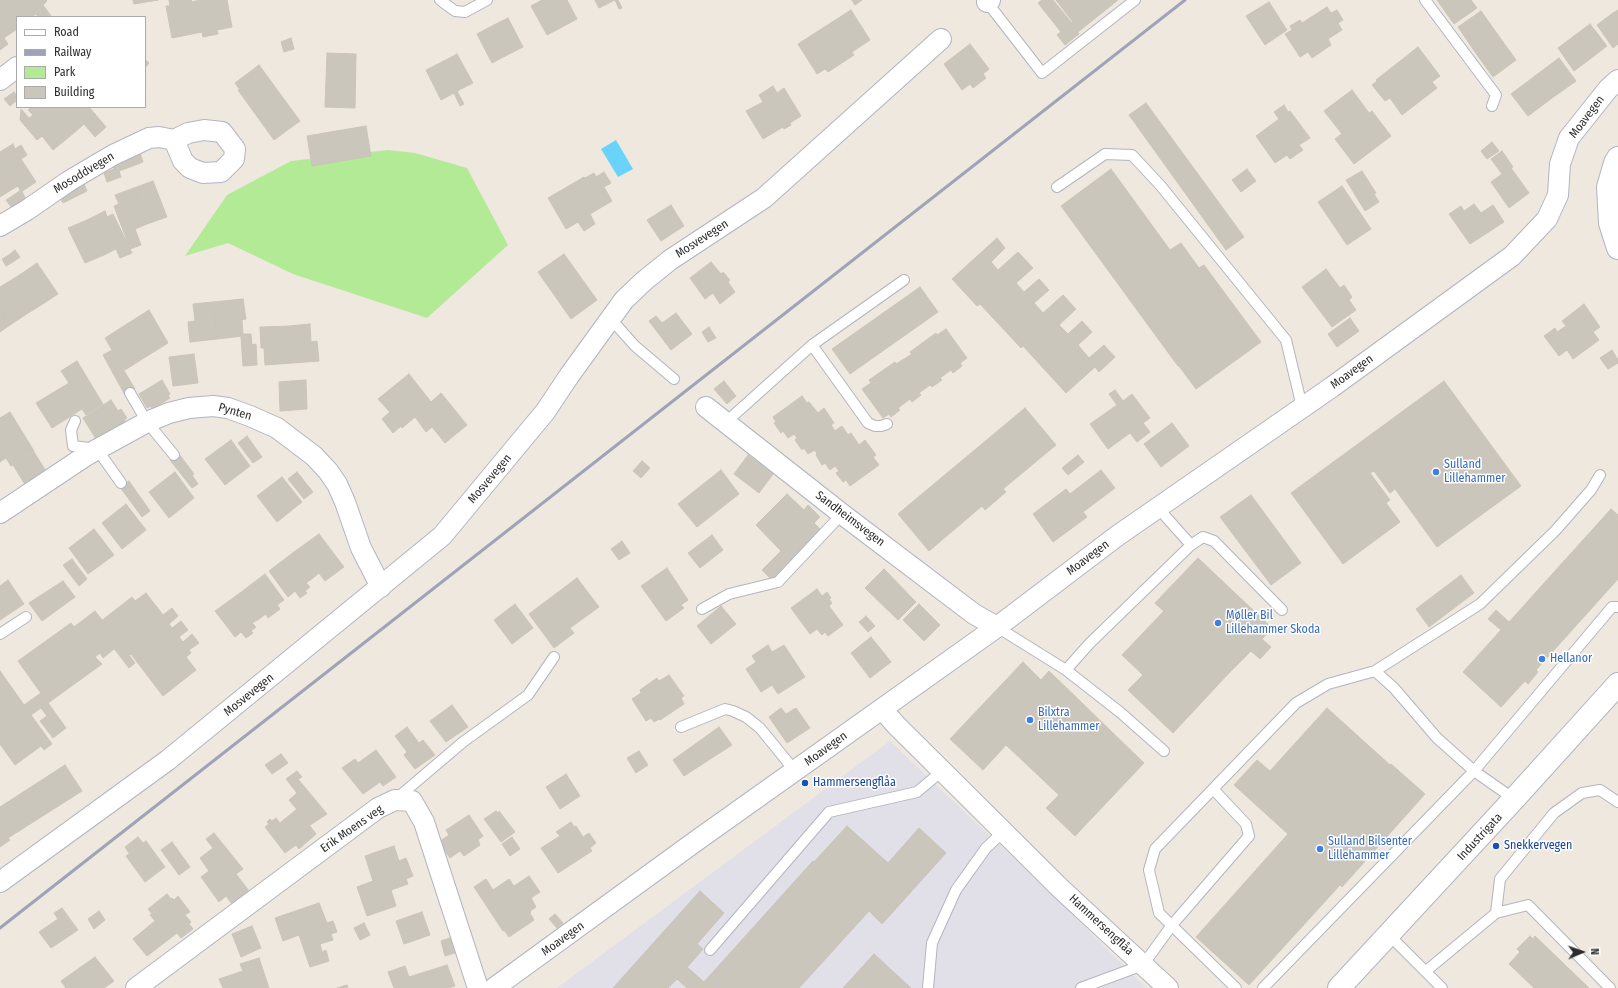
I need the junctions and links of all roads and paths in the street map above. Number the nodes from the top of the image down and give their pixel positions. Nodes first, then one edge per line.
1 (440, 0) edge
2 (487, 0) edge
3 (1135, 0) edge
4 (1425, 0) edge
5 (988, 1) edge
6 (941, 39) dead end
7 (16, 68) edge
8 (0, 80) edge
9 (1618, 80) edge
10 (1492, 106) dead end
11 (174, 140) dead end
12 (1618, 158) edge
13 (1057, 188) dead end
14 (0, 226) edge
15 (1618, 248) edge
16 (904, 280) dead end
17 (610, 318) junction
18 (812, 345) junction
19 (674, 379) dead end
20 (130, 393) dead end
21 (706, 407) dead end
22 (1302, 407) junction
23 (75, 421) dead end
24 (147, 422) junction
25 (725, 423) junction
26 (887, 424) dead end
27 (97, 450) junction
28 (174, 455) dead end
29 (1600, 476) dead end
30 (121, 483) dead end
31 (1158, 508) junction
32 (0, 513) edge
33 (842, 514) junction
34 (1191, 545) junction
35 (381, 587) junction
36 (1618, 607) edge
37 (702, 609) dead end
38 (1282, 610) dead end
39 (26, 617) dead end
40 (997, 627) junction
41 (0, 634) edge
42 (554, 657) dead end
43 (1066, 670) junction
44 (1375, 671) junction
45 (1618, 684) edge
46 (882, 708) junction
47 (681, 727) dead end
48 (1164, 751) dead end
49 (795, 771) junction
50 (942, 771) junction
51 (1474, 771) junction
52 (1213, 789) junction
53 (1514, 799) junction
54 (394, 800) junction
55 (1618, 802) edge
56 (1003, 832) junction
57 (0, 882) edge
58 (1496, 913) junction
59 (1172, 925) junction
60 (1389, 935) junction
61 (710, 950) dead end
62 (1143, 965) junction
63 (1426, 971) junction
64 (136, 988) edge
65 (478, 988) edge
66 (494, 988) edge
67 (928, 988) edge
68 (1082, 988) edge
69 (1168, 988) edge
70 (1236, 988) edge
71 (1263, 988) edge
72 (1338, 988) edge
73 (1442, 988) edge
74 (1610, 988) edge

1 - 2 lane
3 - 5 lane
4 - 10 lane
6 - 17 street, Mosvevegen
7 - 8 street
9 - 22 street, Moavegen
11 - 14 street, Mosoddvegen
12 - 15 street
13 - 22 lane
16 - 18 lane
17 - 19 lane
17 - 35 street, Mosvevegen
18 - 25 lane
18 - 26 lane
20 - 24 lane
21 - 25 street, Sandheimsvegen
22 - 31 street, Moavegen
23 - 27 lane
24 - 27 street, Pynten
24 - 28 lane
24 - 35 street, Pynten
25 - 33 street, Sandheimsvegen
27 - 30 lane
27 - 32 street, Pynten
29 - 44 lane
31 - 34 lane
31 - 40 street, Moavegen
33 - 37 lane
33 - 40 street, Sandheimsvegen
34 - 38 lane
34 - 43 lane
35 - 57 street, Mosvevegen
36 - 51 lane
39 - 41 lane
40 - 43 lane
40 - 46 street, Moavegen
42 - 54 lane
43 - 48 lane
44 - 51 lane
44 - 52 lane
45 - 53 street, Industrigata
46 - 49 street, Moavegen
46 - 50 street, Hammersengflåa
47 - 49 lane
49 - 66 street, Moavegen
50 - 56 street, Hammersengflåa
50 - 61 lane
51 - 53 lane
51 - 71 lane
52 - 59 lane
52 - 59 lane
53 - 60 street, Industrigata
54 - 64 street, Erik Moens veg
54 - 65 street, Erik Moens veg
55 - 58 lane
56 - 62 street, Hammersengflåa
56 - 67 lane
58 - 63 lane
58 - 74 lane
59 - 62 lane
59 - 70 lane
60 - 63 lane
60 - 72 street, Industrigata
62 - 68 lane
62 - 69 street, Hammersengflåa
63 - 73 lane

